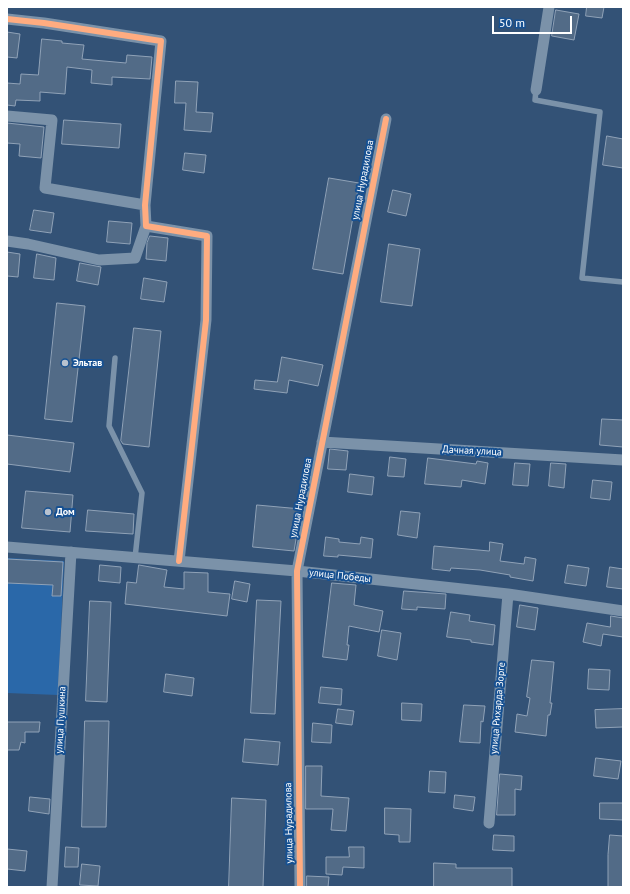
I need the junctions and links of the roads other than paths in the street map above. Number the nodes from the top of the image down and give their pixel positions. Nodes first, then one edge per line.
1 (549, 7) edge
2 (7, 19) edge
3 (536, 90) joint
4 (7, 116) edge
5 (386, 119) dead end
6 (145, 205) junction
7 (146, 226) junction
8 (7, 241) edge
9 (623, 282) edge
10 (115, 358) dead end
11 (322, 442) junction
12 (623, 460) edge
13 (7, 547) edge
14 (71, 552) junction
15 (136, 558) junction
16 (179, 561) junction
17 (297, 571) junction
18 (508, 594) junction
19 (623, 611) edge
20 (489, 823) dead end
21 (52, 887) edge
22 (300, 887) edge

1 - 3 street
2 - 6 street
3 - 9 lane
4 - 6 street
5 - 11 street, улица Нурадилова
6 - 7 street
7 - 8 street
7 - 16 street
10 - 15 lane
11 - 12 street, Дачная улица
11 - 17 street, улица Нурадилова
13 - 14 street, улица Победы
14 - 15 street, улица Победы
14 - 21 street, улица Пушкина
15 - 16 street, улица Победы
16 - 17 street, улица Победы
17 - 18 street, улица Победы
17 - 22 street, улица Нурадилова
18 - 19 street, улица Победы
18 - 20 street, улица Рихарда Зорге

